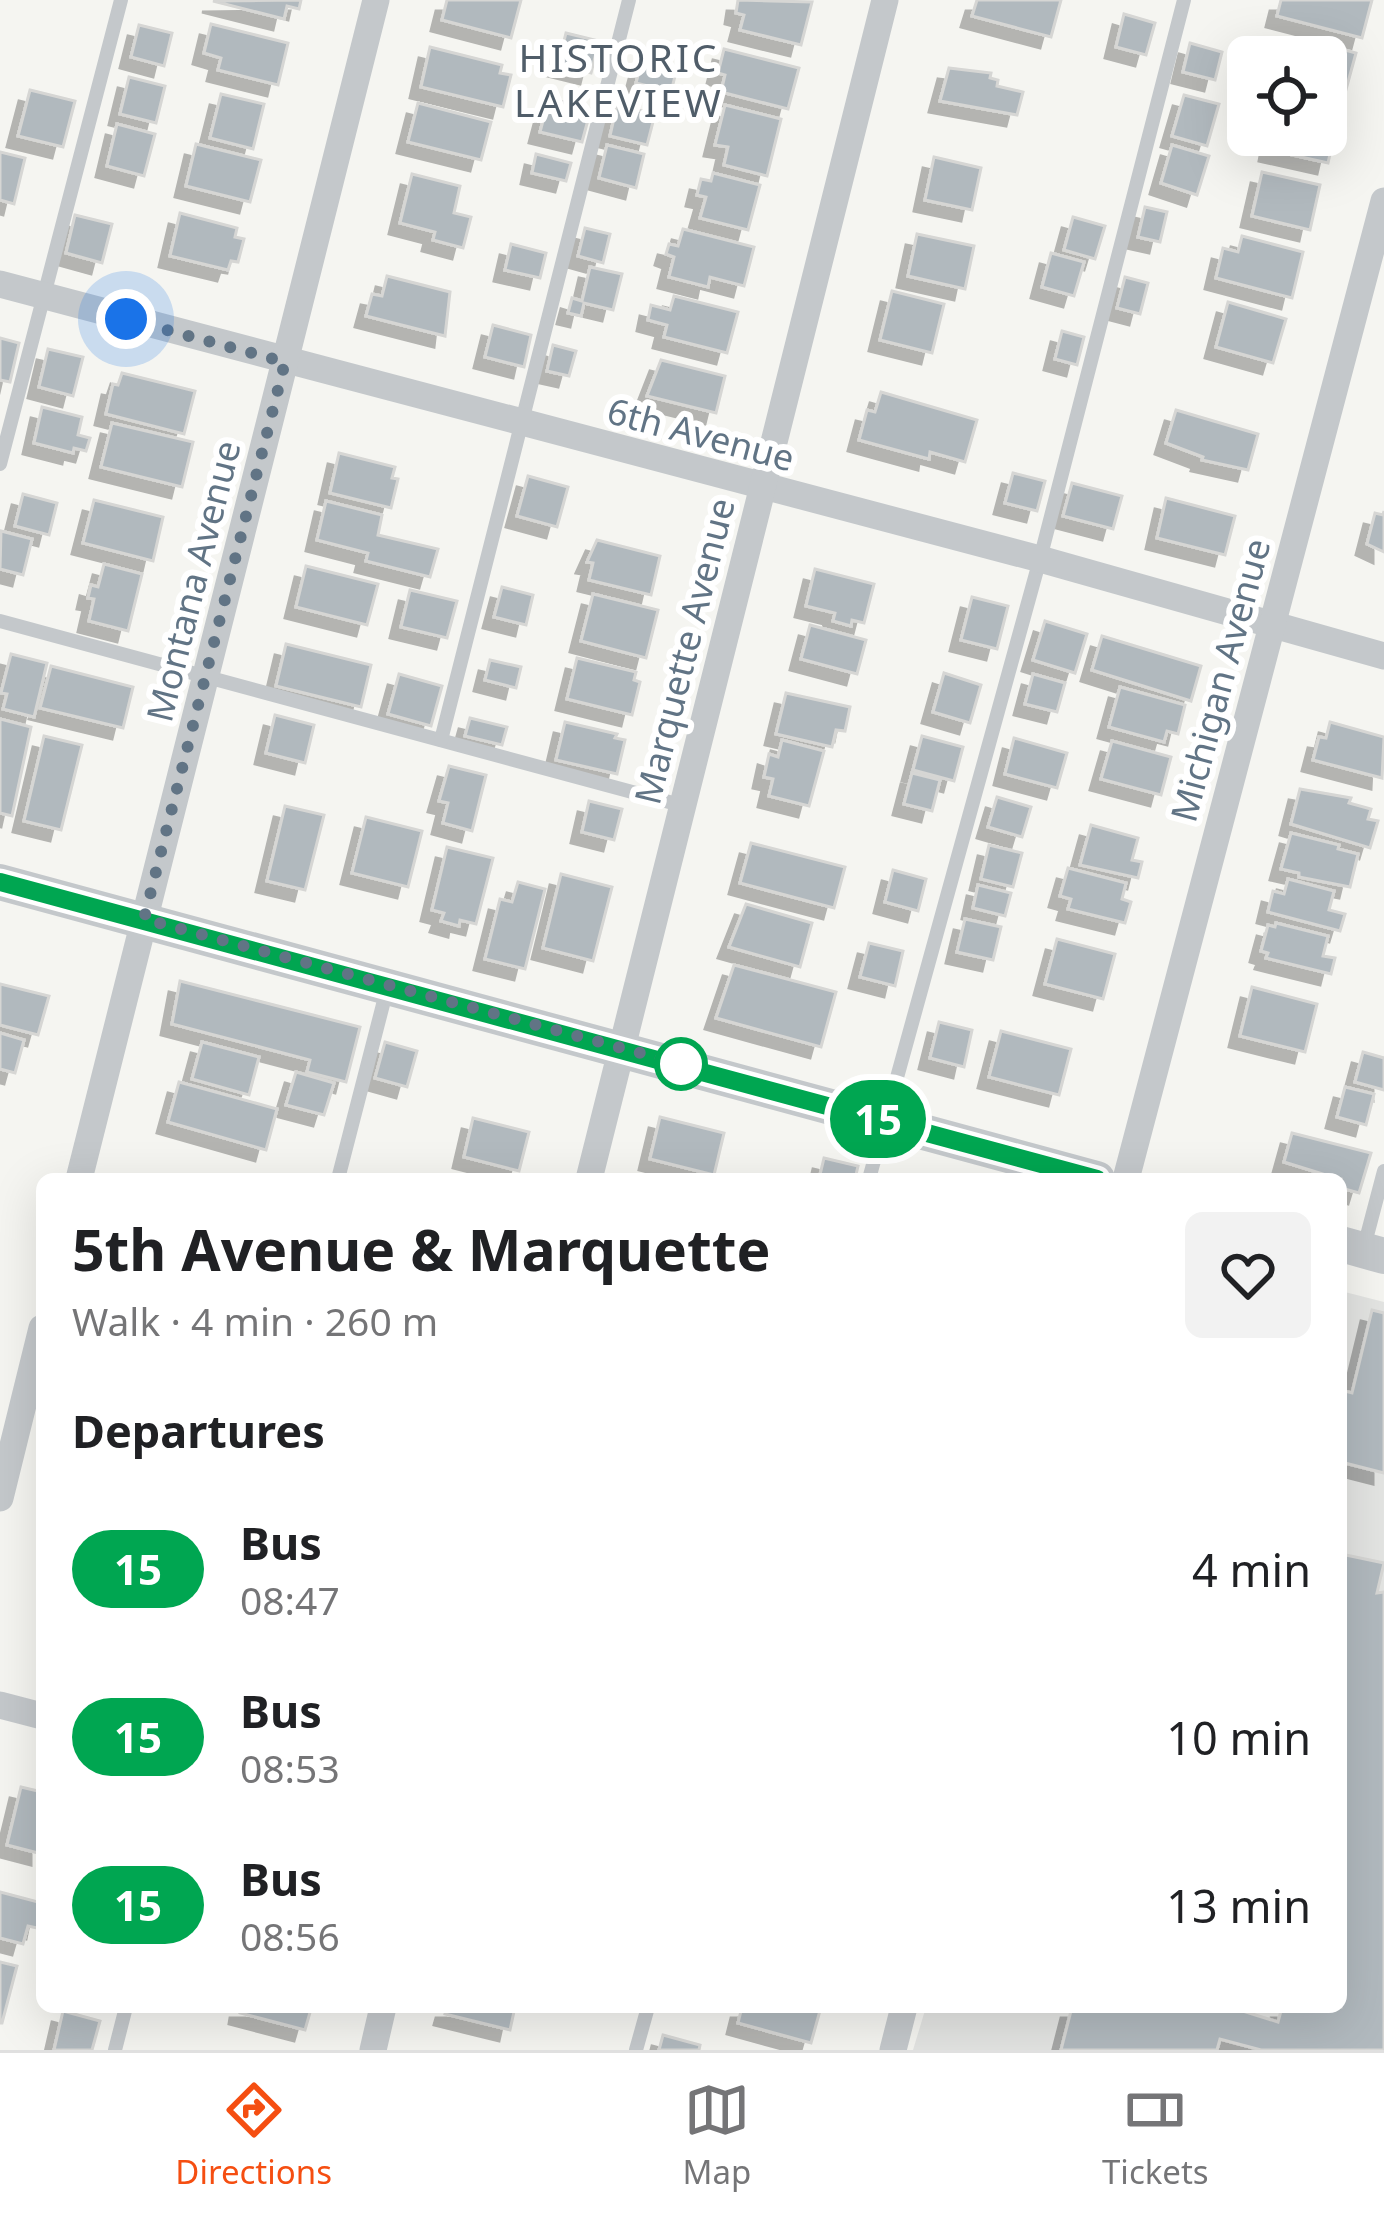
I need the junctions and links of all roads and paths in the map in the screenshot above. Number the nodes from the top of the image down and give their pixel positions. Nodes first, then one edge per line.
1 (121, 0) edge
2 (376, 0) edge
3 (629, 0) edge
4 (885, 0) edge
5 (1184, 0) edge
6 (1384, 201) edge
7 (0, 284) edge
8 (45, 297) junction
9 (285, 362) junction
10 (524, 425) junction
11 (0, 464) edge
12 (761, 488) junction
13 (1040, 559) junction
14 (0, 621) edge
15 (1272, 625) junction
16 (1384, 656) edge
17 (207, 679) junction
18 (441, 740) junction
19 (684, 806) junction
20 (0, 882) edge
21 (144, 919) junction
22 (388, 984) junction
23 (621, 1048) junction
24 (884, 1121) junction
25 (1384, 1171) edge
26 (80, 1173) edge
27 (340, 1173) edge
28 (590, 1173) edge
29 (871, 1173) edge
30 (1075, 1173) edge
31 (1128, 1173) edge
32 (1363, 1250) edge
33 (36, 1352) edge
34 (0, 1498) edge
35 (0, 1705) edge
36 (36, 1714) edge
37 (125, 2013) edge
38 (382, 2013) edge
39 (646, 2013) edge
40 (902, 2013) edge
41 (116, 2050) edge
42 (373, 2050) edge
43 (636, 2050) edge
44 (893, 2050) edge

1 - 8 lane
2 - 9 street, Montana Avenue
3 - 10 lane
4 - 12 street, Marquette Avenue
5 - 13 lane
6 - 15 street, Michigan Avenue
7 - 8 street, 6th Avenue
8 - 9 street, 6th Avenue
8 - 11 lane
9 - 10 street, 6th Avenue
9 - 17 street, Montana Avenue
10 - 12 street, 6th Avenue
10 - 18 lane
12 - 13 street, 6th Avenue
12 - 19 street, Marquette Avenue
13 - 15 street, 6th Avenue
13 - 24 lane
14 - 17 lane
15 - 16 street, 6th Avenue
15 - 31 street, Michigan Avenue
17 - 18 lane
17 - 21 street, Montana Avenue
18 - 19 lane
19 - 23 street, Marquette Avenue
20 - 21 street
21 - 22 street
21 - 26 street, Montana Avenue
22 - 23 street
22 - 27 lane
23 - 24 street
23 - 28 street, Marquette Avenue
24 - 29 lane
24 - 30 street
25 - 32 lane
33 - 34 street
35 - 36 street
37 - 41 lane
38 - 42 street
39 - 43 lane
40 - 44 street

